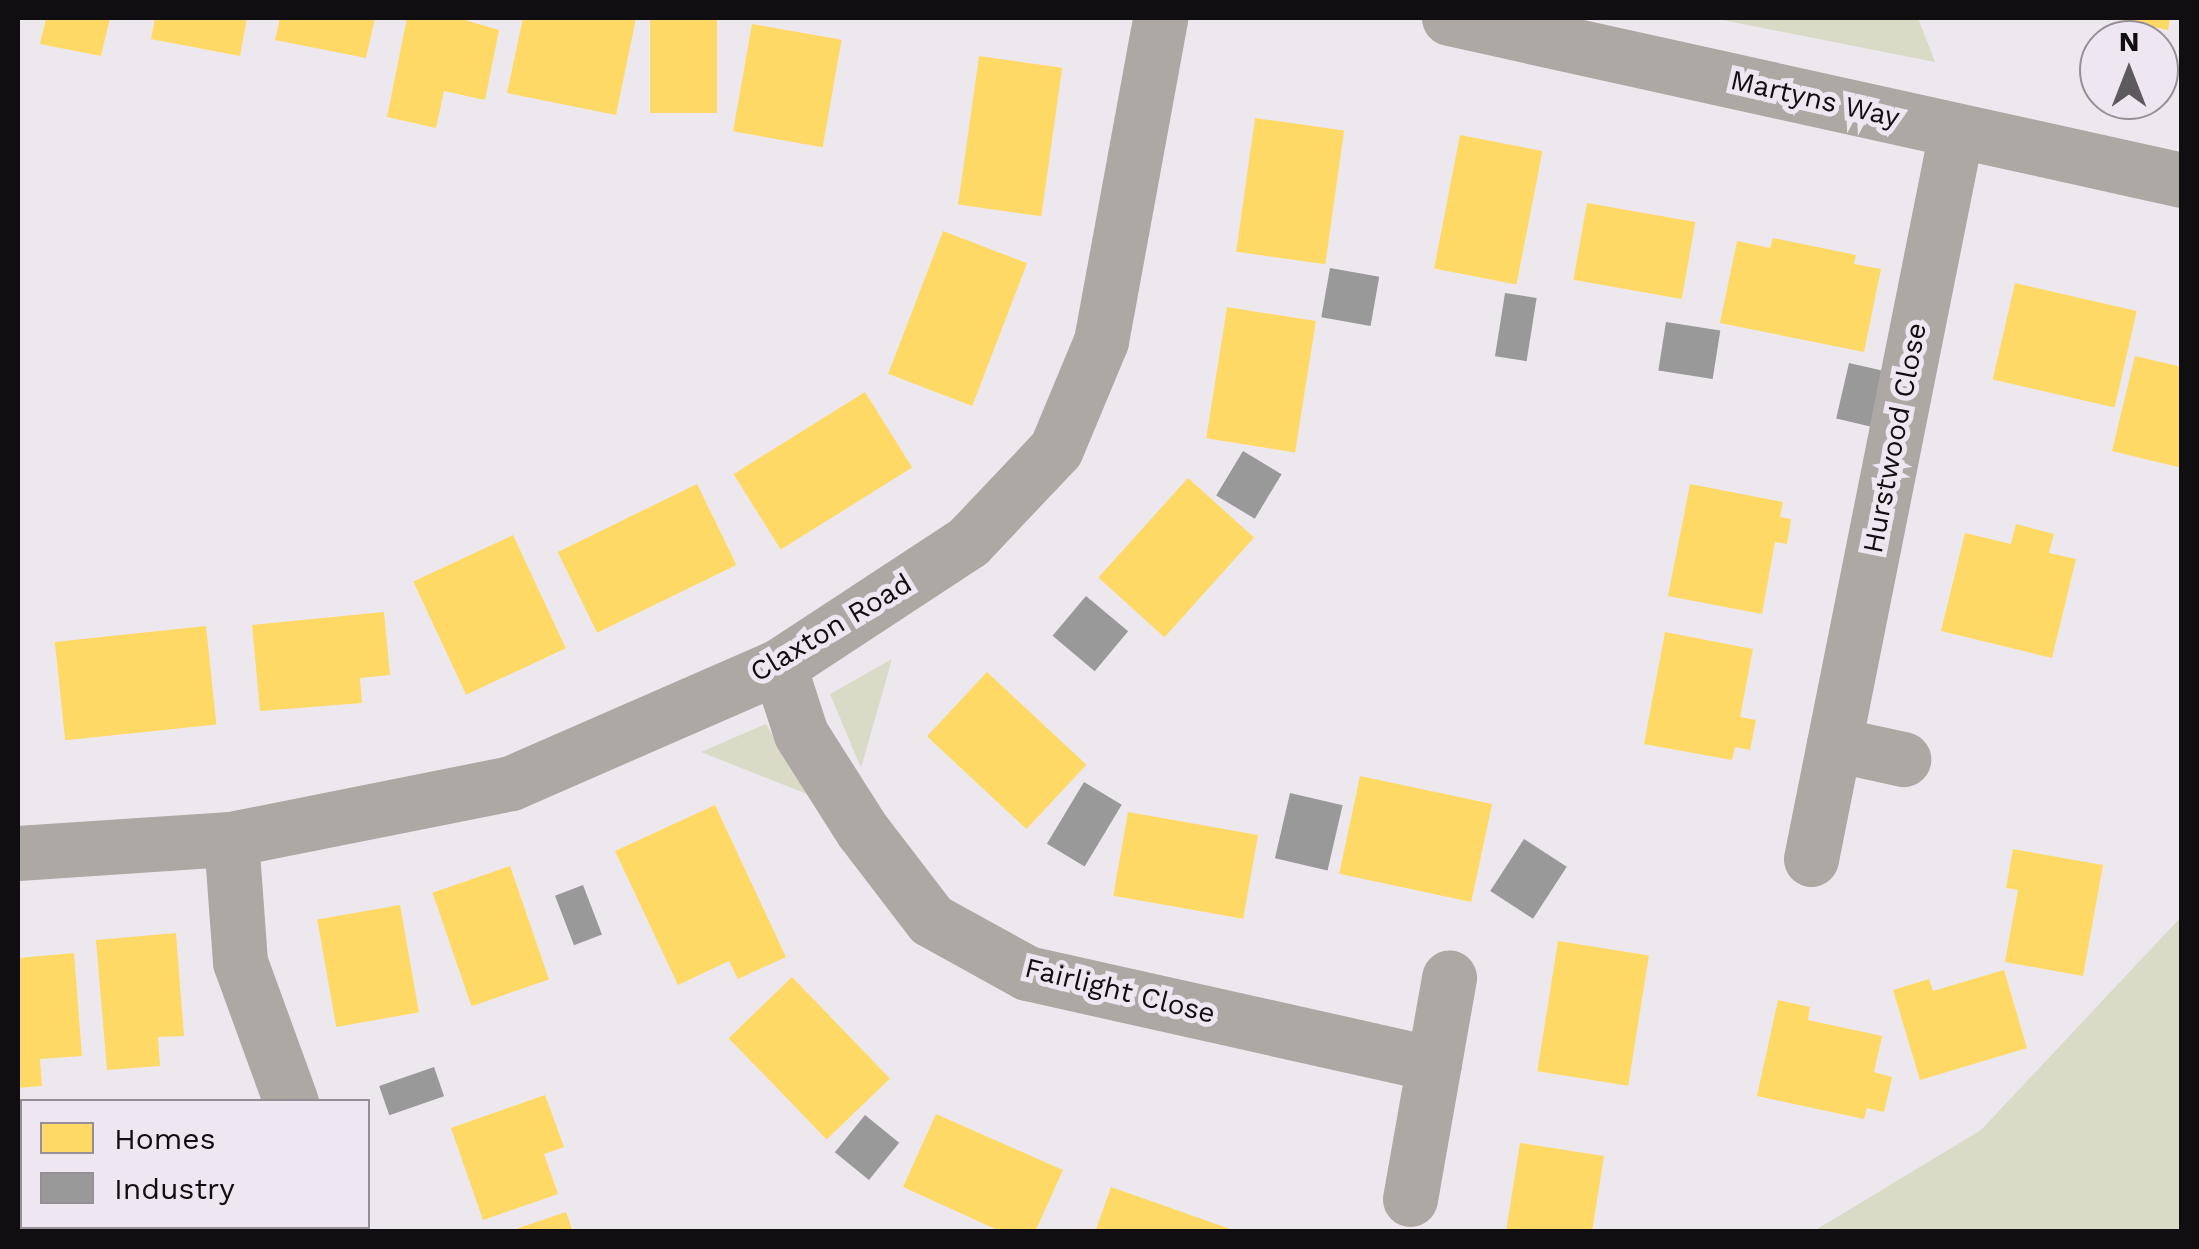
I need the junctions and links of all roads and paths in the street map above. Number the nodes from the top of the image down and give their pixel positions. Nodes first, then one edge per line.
1 (1160, 18) edge
2 (1449, 18) edge
3 (1650, 38) edge
4 (1956, 132) junction
5 (2182, 180) edge
6 (778, 666) junction
7 (1834, 744) junction
8 (1903, 758) dead end
9 (232, 839) junction
10 (18, 853) edge
11 (1811, 859) dead end
12 (1449, 977) dead end
13 (1434, 1064) junction
14 (290, 1099) edge
15 (1410, 1199) dead end

1 - 6 street, Claxton Road
2 - 3 street, Martyns Way
3 - 4 street, Martyns Way
4 - 5 street, Martyns Way
4 - 7 street, Hurstwood Close
6 - 9 street, Claxton Road
6 - 13 street, Fairlight Close
7 - 8 street
7 - 11 street, Hurstwood Close
9 - 10 street, Claxton Road
9 - 14 street
12 - 13 street
13 - 15 street

